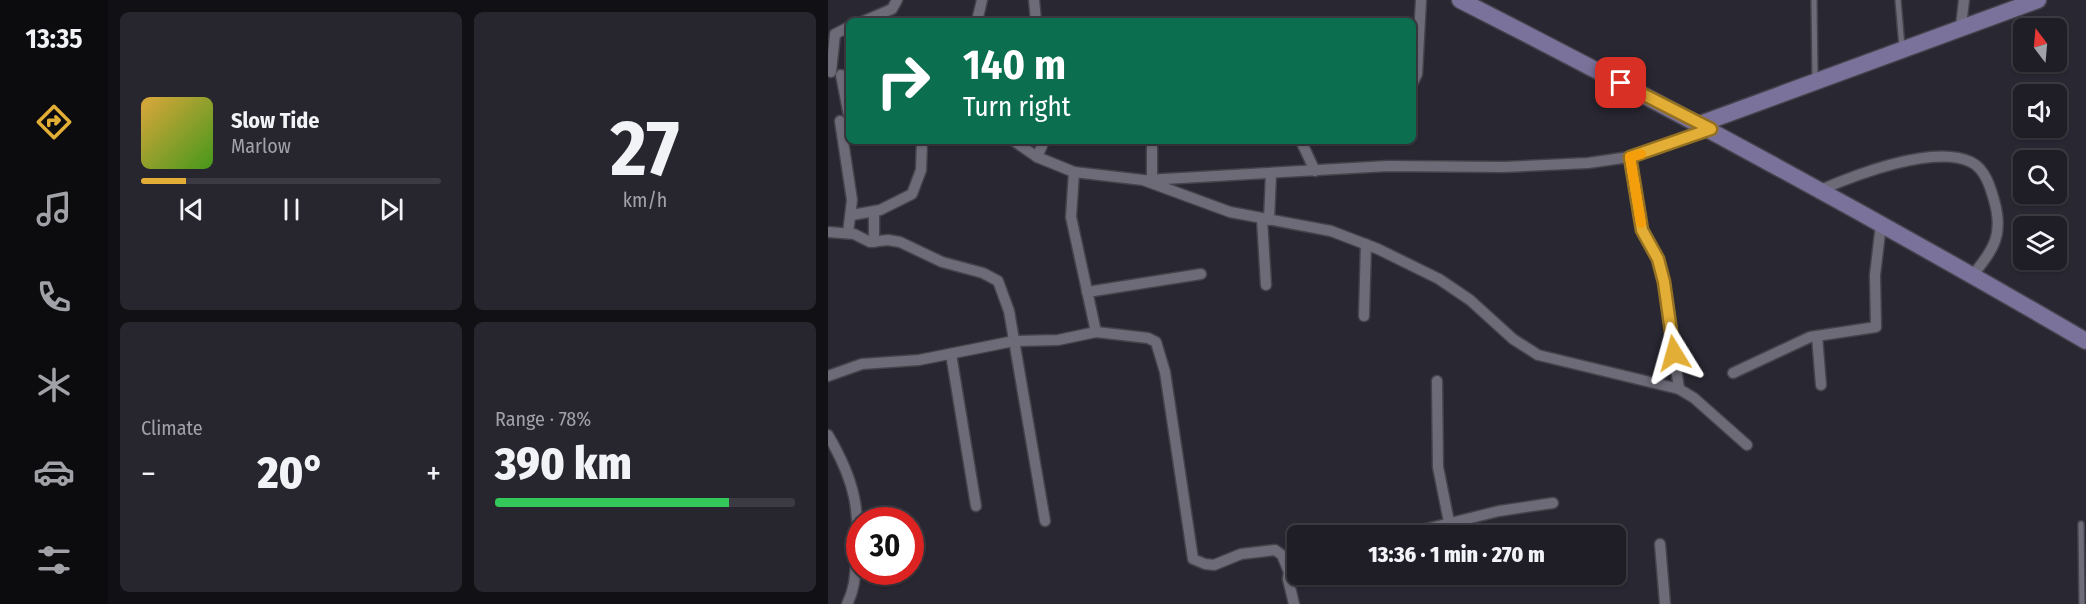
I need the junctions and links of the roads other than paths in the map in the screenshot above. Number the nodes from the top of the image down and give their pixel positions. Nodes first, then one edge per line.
1 (897, 0) edge
2 (982, 0) edge
3 (1034, 0) edge
4 (1421, 0) edge
5 (1814, 0) edge
6 (1898, 0) edge
7 (1964, 0) edge
8 (2038, 0) edge
9 (1465, 1) edge
10 (871, 18) edge
11 (978, 18) edge
12 (1036, 18) edge
13 (1961, 26) junction
14 (846, 28) edge
15 (1902, 49) junction
16 (837, 73) edge
17 (1416, 77) edge
18 (1815, 82) junction
19 (846, 119) edge
20 (828, 123) edge
21 (1706, 126) junction
22 (848, 144) edge
23 (922, 144) edge
24 (1018, 144) edge
25 (1043, 144) edge
26 (1152, 144) edge
27 (1302, 144) edge
28 (1037, 157) junction
29 (1630, 157) junction
30 (1315, 171) junction
31 (1074, 172) junction
32 (1271, 174) junction
33 (1148, 180) junction
34 (1820, 190) junction
35 (874, 212) junction
36 (852, 215) junction
37 (1266, 219) junction
38 (1881, 224) junction
39 (828, 232) edge
40 (848, 233) junction
41 (874, 242) junction
42 (1366, 244) junction
43 (1202, 274) dead end
44 (1973, 275) junction
45 (1266, 285) dead end
46 (1087, 292) junction
47 (1364, 316) dead end
48 (1096, 332) junction
49 (1817, 336) junction
50 (1014, 341) junction
51 (2086, 341) edge
52 (951, 354) junction
53 (1733, 373) dead end
54 (828, 376) edge
55 (1437, 381) dead end
56 (1821, 385) dead end
57 (1679, 389) junction
58 (828, 435) edge
59 (1747, 445) dead end
60 (1553, 503) dead end
61 (976, 506) dead end
62 (1045, 521) dead end
63 (1449, 522) junction
64 (2081, 524) dead end
65 (1438, 525) edge
66 (1660, 544) dead end
67 (1287, 561) edge
68 (1289, 585) edge
69 (848, 604) edge
70 (1294, 604) edge
71 (1665, 604) edge
72 (2082, 604) edge

1 - 10 street
2 - 11 street
3 - 12 street
4 - 17 street
5 - 18 lane
6 - 15 lane
7 - 13 street
8 - 13 main road
9 - 21 main road
13 - 15 main road
14 - 16 street
15 - 18 main road
16 - 19 street
18 - 21 main road
19 - 20 street
21 - 29 street
21 - 34 main road
22 - 36 street
23 - 35 street
24 - 28 street
25 - 28 street
26 - 33 street
27 - 30 street
28 - 31 street
29 - 30 street
29 - 57 street
30 - 32 street
31 - 33 street
31 - 46 street
32 - 33 street
32 - 37 street
33 - 37 street
34 - 38 main road
34 - 44 street
35 - 36 street
35 - 41 street
36 - 40 street
37 - 42 street
37 - 45 street
38 - 44 main road
38 - 49 street
39 - 40 street
40 - 41 street
41 - 50 street
42 - 47 street
42 - 57 street
43 - 46 street
44 - 51 main road
46 - 48 street
48 - 50 street
48 - 67 street
49 - 53 street
49 - 56 street
50 - 52 street
50 - 62 street
52 - 54 street
52 - 61 street
55 - 63 street
57 - 59 street
58 - 69 street
60 - 63 street
63 - 65 street
64 - 72 lane
66 - 71 street
68 - 70 street

